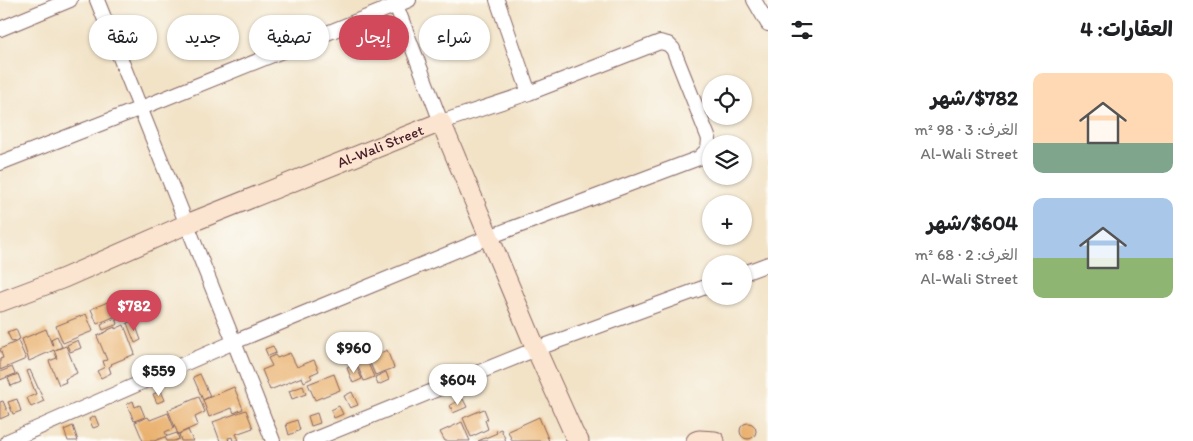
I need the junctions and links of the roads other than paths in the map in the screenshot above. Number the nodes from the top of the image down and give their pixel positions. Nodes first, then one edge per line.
1 (70, 0) edge
2 (96, 0) edge
3 (409, 0) edge
4 (498, 0) edge
5 (754, 0) edge
6 (395, 3) edge
7 (768, 24) edge
8 (0, 29) edge
9 (529, 93) junction
10 (141, 108) junction
11 (441, 122) junction
12 (0, 163) edge
13 (187, 224) junction
14 (489, 236) junction
15 (768, 264) edge
16 (752, 270) edge
17 (702, 288) edge
18 (0, 302) edge
19 (234, 342) junction
20 (536, 349) junction
21 (8, 441) edge
22 (273, 441) edge
23 (310, 441) edge
24 (579, 441) edge
25 (696, 441) edge
26 (715, 441) edge

1 - 8 street
2 - 10 street
3 - 6 street
4 - 9 street
5 - 7 street
6 - 10 street
6 - 11 street
9 - 11 street
9 - 14 street
10 - 12 street
10 - 13 street
11 - 13 main road, Al-Wali Street
11 - 14 main road, Al-Wali Street
13 - 18 main road, Al-Wali Street
13 - 19 street
14 - 19 street
14 - 20 main road, Al-Wali Street
15 - 16 street
17 - 20 street
19 - 21 street
19 - 22 street
20 - 23 street
20 - 24 main road, Al-Wali Street
25 - 26 main road

